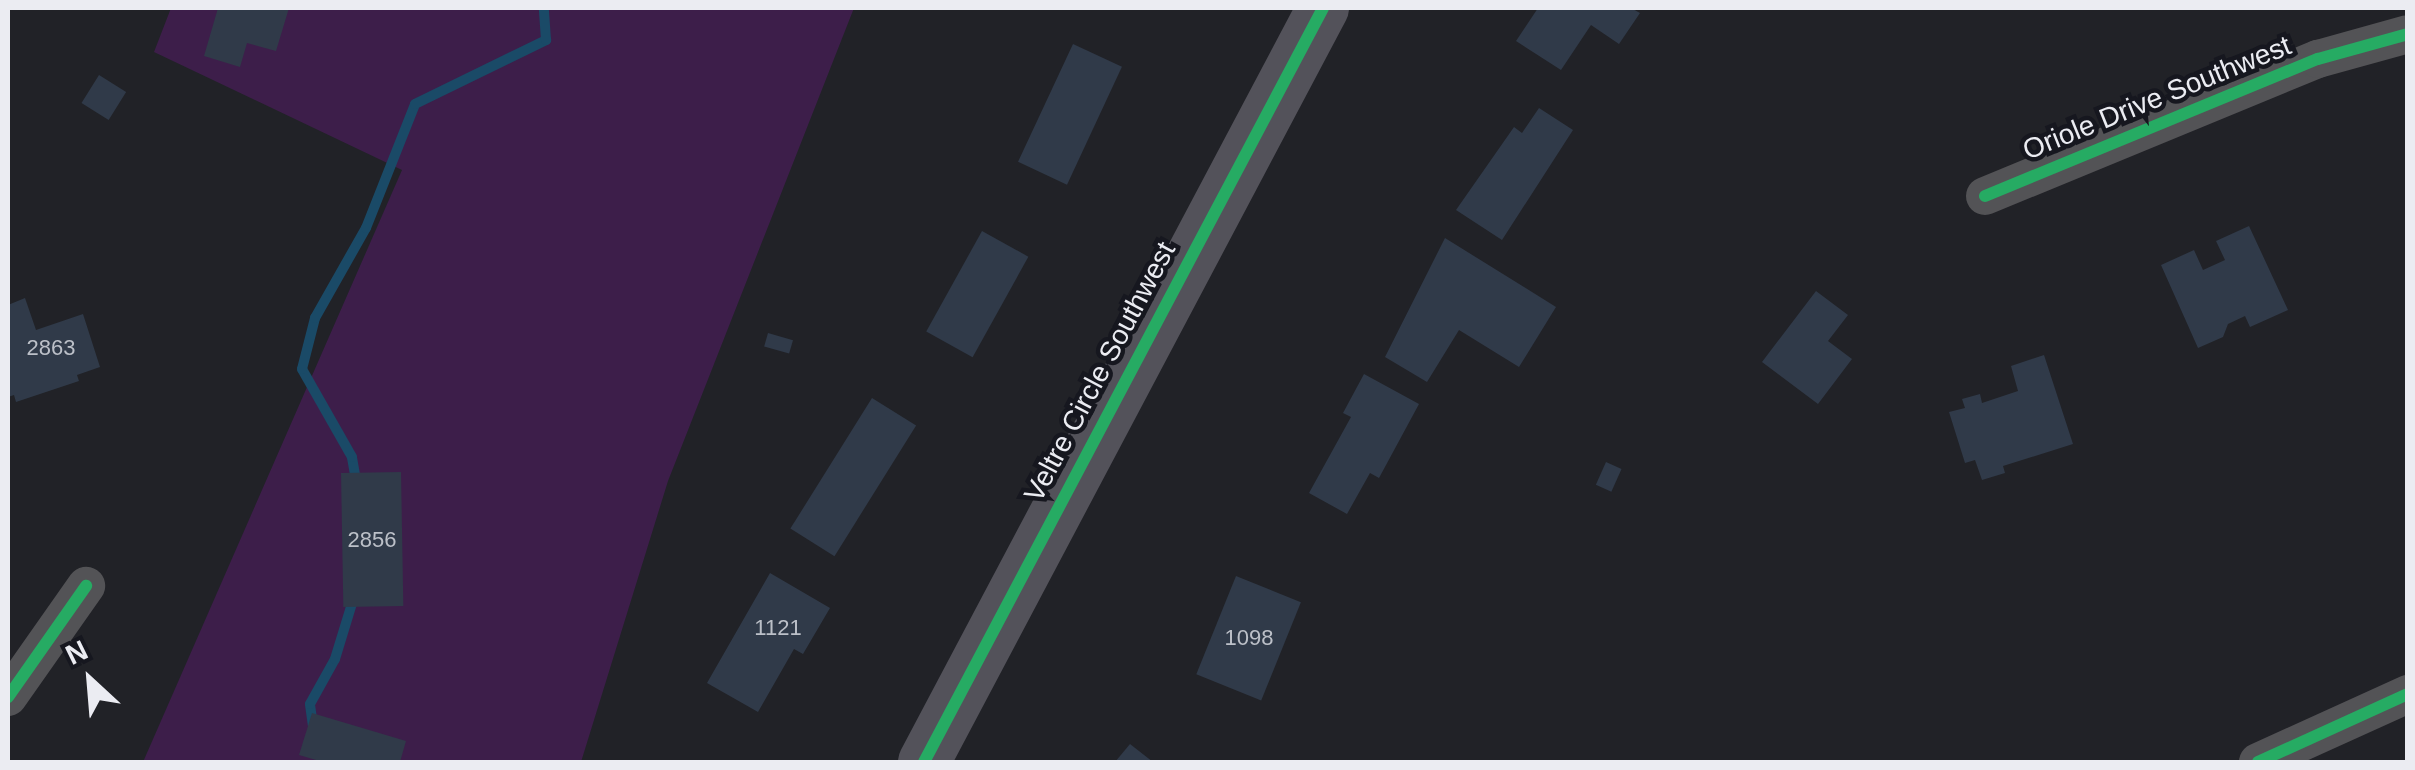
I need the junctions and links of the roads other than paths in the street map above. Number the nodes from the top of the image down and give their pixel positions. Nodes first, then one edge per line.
1 (1324, 8) edge
2 (2408, 34) edge
3 (1984, 196) dead end
4 (86, 586) dead end
5 (2408, 694) edge
6 (8, 696) edge
7 (924, 762) edge
8 (2258, 762) edge

1 - 7 street, Veltre Circle Southwest
2 - 3 street, Oriole Drive Southwest
4 - 6 street
5 - 8 street

